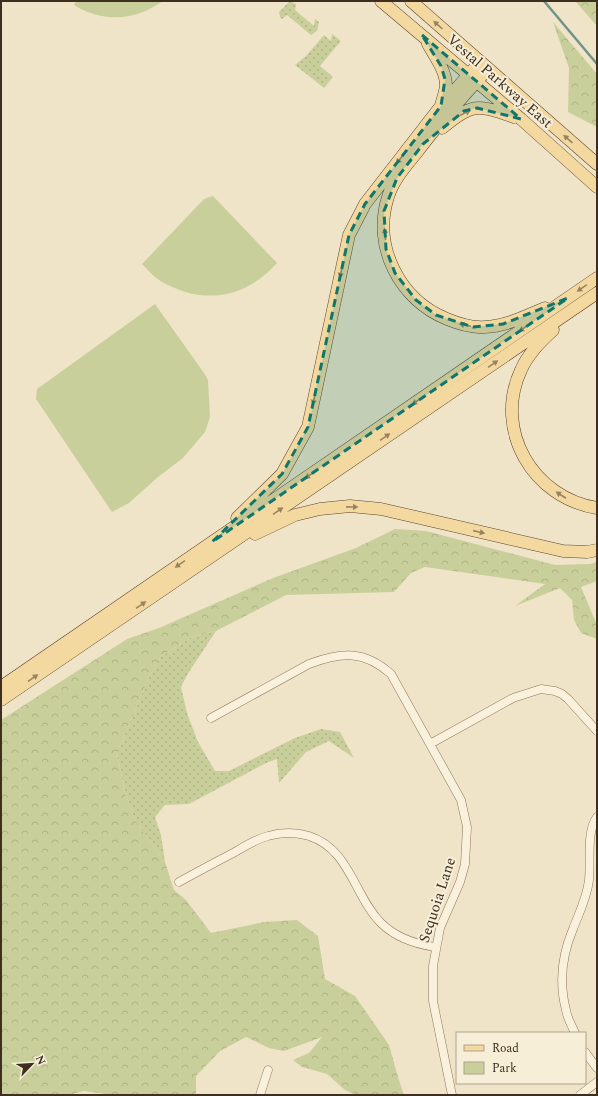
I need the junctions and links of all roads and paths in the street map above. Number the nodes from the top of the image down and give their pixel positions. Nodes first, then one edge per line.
1 (381, 1) edge
2 (411, 1) edge
3 (422, 35) junction
4 (484, 66) junction
5 (473, 78) junction
6 (441, 106) junction
7 (521, 119) junction
8 (423, 144) junction
9 (597, 164) edge
10 (597, 187) edge
11 (597, 278) edge
12 (597, 293) edge
13 (568, 298) junction
14 (572, 310) junction
15 (597, 508) edge
16 (212, 542) junction
17 (223, 549) junction
18 (597, 550) edge
19 (1, 687) edge
20 (1, 700) edge
21 (211, 718) dead end
22 (597, 731) edge
23 (430, 744) junction
24 (597, 817) edge
25 (179, 882) dead end
26 (436, 947) junction
27 (575, 1032) edge
28 (586, 1053) edge
29 (597, 1068) edge
30 (268, 1070) dead end
31 (597, 1082) edge
32 (260, 1095) edge
33 (452, 1095) edge
34 (580, 1095) edge

1 - 3 main road, Vestal Parkway East
4 -> 2 main road, Vestal Parkway East
3 - 5 main road, Vestal Parkway East
3 - 6 main road
4 - 5 main road
9 -> 4 main road, Vestal Parkway East
5 - 6 main road
5 - 7 main road, Vestal Parkway East
5 - 8 main road
6 -> 16 main road
8 -> 7 main road
7 - 10 main road, Vestal Parkway East
13 -> 8 main road
11 -> 13 main road
12 - 14 main road
13 -> 16 main road
15 -> 14 main road
17 -> 14 main road
16 -> 19 main road
17 -> 18 main road
20 -> 17 main road
21 - 23 street, Sequoia Lane
22 - 23 street
23 - 26 street, Sequoia Lane
24 - 27 street
25 - 26 street
26 - 33 street, Sequoia Lane
28 - 29 street
30 - 32 street
31 - 34 street

